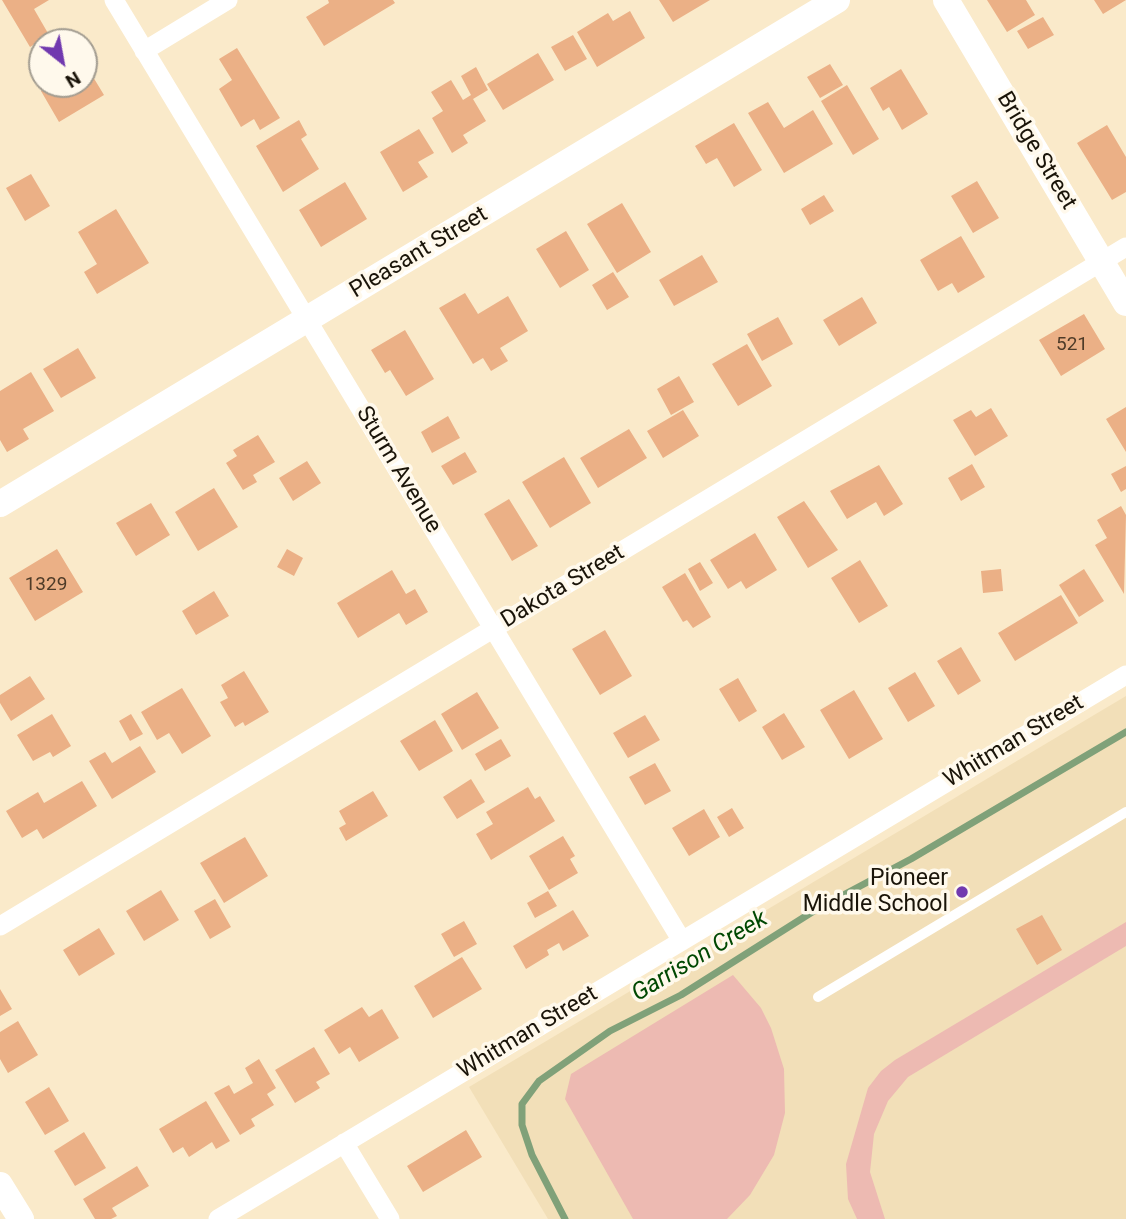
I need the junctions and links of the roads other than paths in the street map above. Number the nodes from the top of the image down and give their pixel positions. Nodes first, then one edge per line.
1 (114, 0) edge
2 (228, 0) edge
3 (837, 0) edge
4 (946, 0) edge
5 (145, 51) junction
6 (1126, 247) edge
7 (1101, 262) junction
8 (1126, 303) edge
9 (307, 320) junction
10 (2, 500) edge
11 (494, 629) junction
12 (1126, 675) edge
13 (1126, 812) edge
14 (0, 926) edge
15 (682, 941) junction
16 (818, 998) dead end
17 (345, 1143) junction
18 (0, 1185) edge
19 (21, 1219) edge
20 (218, 1219) edge
21 (390, 1219) edge

1 - 5 street, Sturm Avenue
2 - 5 street
3 - 9 main road, Pleasant Street
4 - 7 main road, Bridge Street
5 - 9 street, Sturm Avenue
6 - 7 street, Dakota Street
7 - 8 main road, Bridge Street
7 - 11 street, Dakota Street
9 - 10 main road, Pleasant Street
9 - 11 street, Sturm Avenue
11 - 14 street, Dakota Street
11 - 15 street, Sturm Avenue
12 - 15 street, Whitman Street
13 - 16 lane
15 - 17 street, Whitman Street
17 - 20 street, Whitman Street
17 - 21 street
18 - 19 main road

